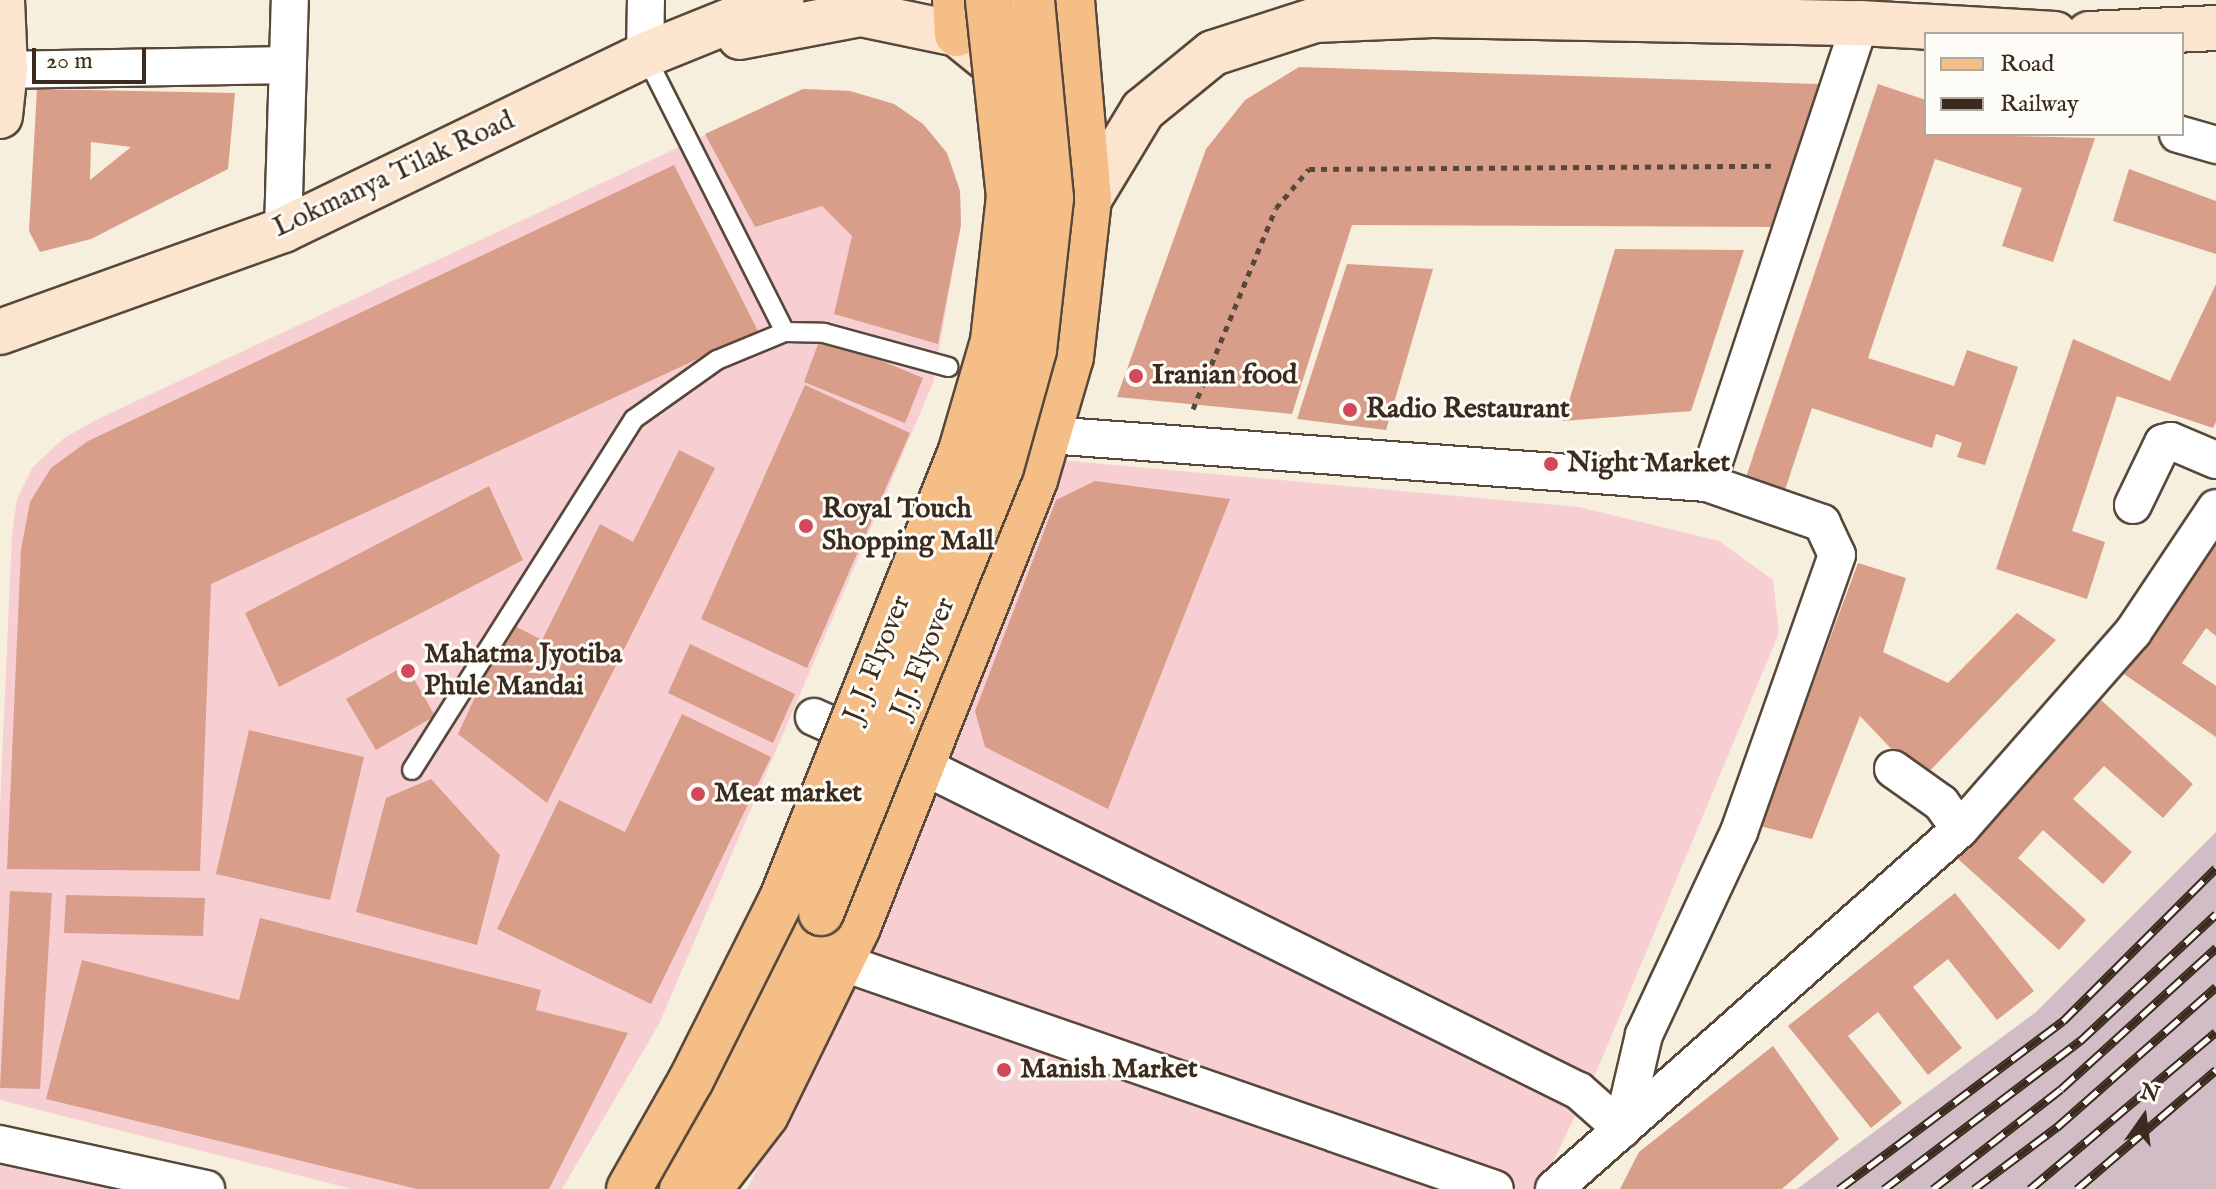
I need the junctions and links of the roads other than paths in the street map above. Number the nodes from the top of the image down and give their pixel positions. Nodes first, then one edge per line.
1 (2, 0) edge
2 (290, 0) edge
3 (646, 0) edge
4 (781, 0) edge
5 (988, 0) edge
6 (1032, 0) edge
7 (1072, 0) edge
8 (956, 17) edge
9 (1860, 23) junction
10 (2216, 28) edge
11 (2020, 32) edge
12 (2131, 32) edge
13 (645, 55) junction
14 (288, 65) junction
15 (3, 70) edge
16 (0, 116) edge
17 (2184, 136) edge
18 (2216, 145) edge
19 (1089, 199) junction
20 (283, 230) junction
21 (0, 332) edge
22 (785, 332) junction
23 (948, 367) dead end
24 (1048, 435) junction
25 (2216, 460) edge
26 (1707, 483) junction
27 (2133, 505) dead end
28 (2216, 508) edge
29 (814, 717) dead end
30 (921, 765) junction
31 (1893, 769) dead end
32 (412, 770) dead end
33 (1960, 829) junction
34 (841, 962) junction
35 (1622, 1129) junction
36 (0, 1144) edge
37 (206, 1189) edge
38 (629, 1189) edge
39 (682, 1189) edge
40 (709, 1189) edge
41 (1495, 1189) edge
42 (1554, 1189) edge

1 - 15 main road
2 - 14 street
3 - 13 street
4 - 13 main road, Lokmanya Tilak Road
5 - 38 main road, J. J. Flyover, bridge
6 - 39 main road, J.J. Flyover, bridge
7 - 19 main road
8 - 13 main road
8 - 19 main road
9 - 11 main road
9 - 19 main road
9 - 26 street
10 - 12 main road
13 - 20 main road, Lokmanya Tilak Road
13 - 22 lane
14 - 15 street
14 - 20 street
15 - 16 main road
17 - 18 street
19 - 24 main road
20 - 21 main road, Lokmanya Tilak Road
22 - 23 lane
22 - 32 lane
24 - 26 street
24 - 30 main road
25 - 27 street
26 - 35 street
28 - 33 street
29 - 30 street
30 - 34 main road
30 - 35 street
31 - 33 street
33 - 35 street
34 - 40 main road
34 - 41 street
35 - 42 street
36 - 37 street

